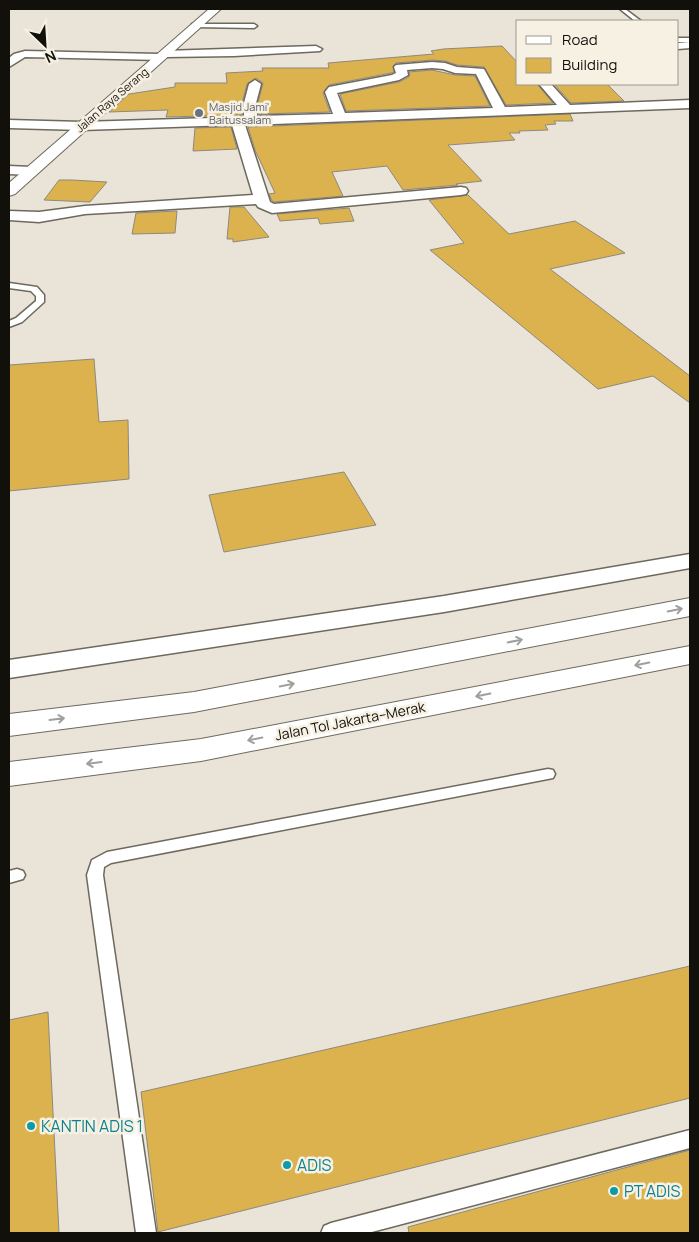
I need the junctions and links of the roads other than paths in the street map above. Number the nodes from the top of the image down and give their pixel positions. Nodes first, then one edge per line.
1 (215, 9) edge
2 (622, 9) edge
3 (637, 20) edge
4 (194, 26) junction
5 (254, 26) dead end
6 (316, 49) dead end
7 (163, 56) junction
8 (9, 64) edge
9 (255, 84) dead end
10 (546, 85) edge
11 (690, 104) edge
12 (566, 108) junction
13 (501, 111) junction
14 (340, 117) junction
15 (244, 121) junction
16 (9, 124) edge
17 (82, 126) junction
18 (9, 170) edge
19 (32, 171) junction
20 (9, 191) edge
21 (461, 191) dead end
22 (262, 199) junction
23 (9, 216) edge
24 (9, 286) edge
25 (9, 324) edge
26 (690, 561) edge
27 (690, 607) edge
28 (690, 655) edge
29 (9, 669) edge
30 (9, 725) edge
31 (9, 774) edge
32 (548, 774) dead end
33 (690, 1139) edge
34 (146, 1233) edge
35 (331, 1233) edge

1 - 4 highway, Jalan Raya Serang
2 - 3 lane
4 - 5 lane
4 - 7 highway, Jalan Raya Serang
6 - 7 street
7 - 8 street
7 - 17 highway, Jalan Raya Serang
9 - 15 street
10 - 12 street
11 - 12 street
12 - 13 street
13 - 14 street
13 - 14 street
14 - 15 street
15 - 17 street
15 - 22 street
16 - 17 street
17 - 19 highway, Jalan Raya Serang
18 - 19 street
19 - 20 highway, Jalan Raya Serang
21 - 22 street
22 - 23 street
24 - 25 lane
26 - 29 street
30 -> 27 highway
28 -> 31 highway, Jalan Tol Jakarta–Merak
32 - 34 lane
33 - 35 lane

